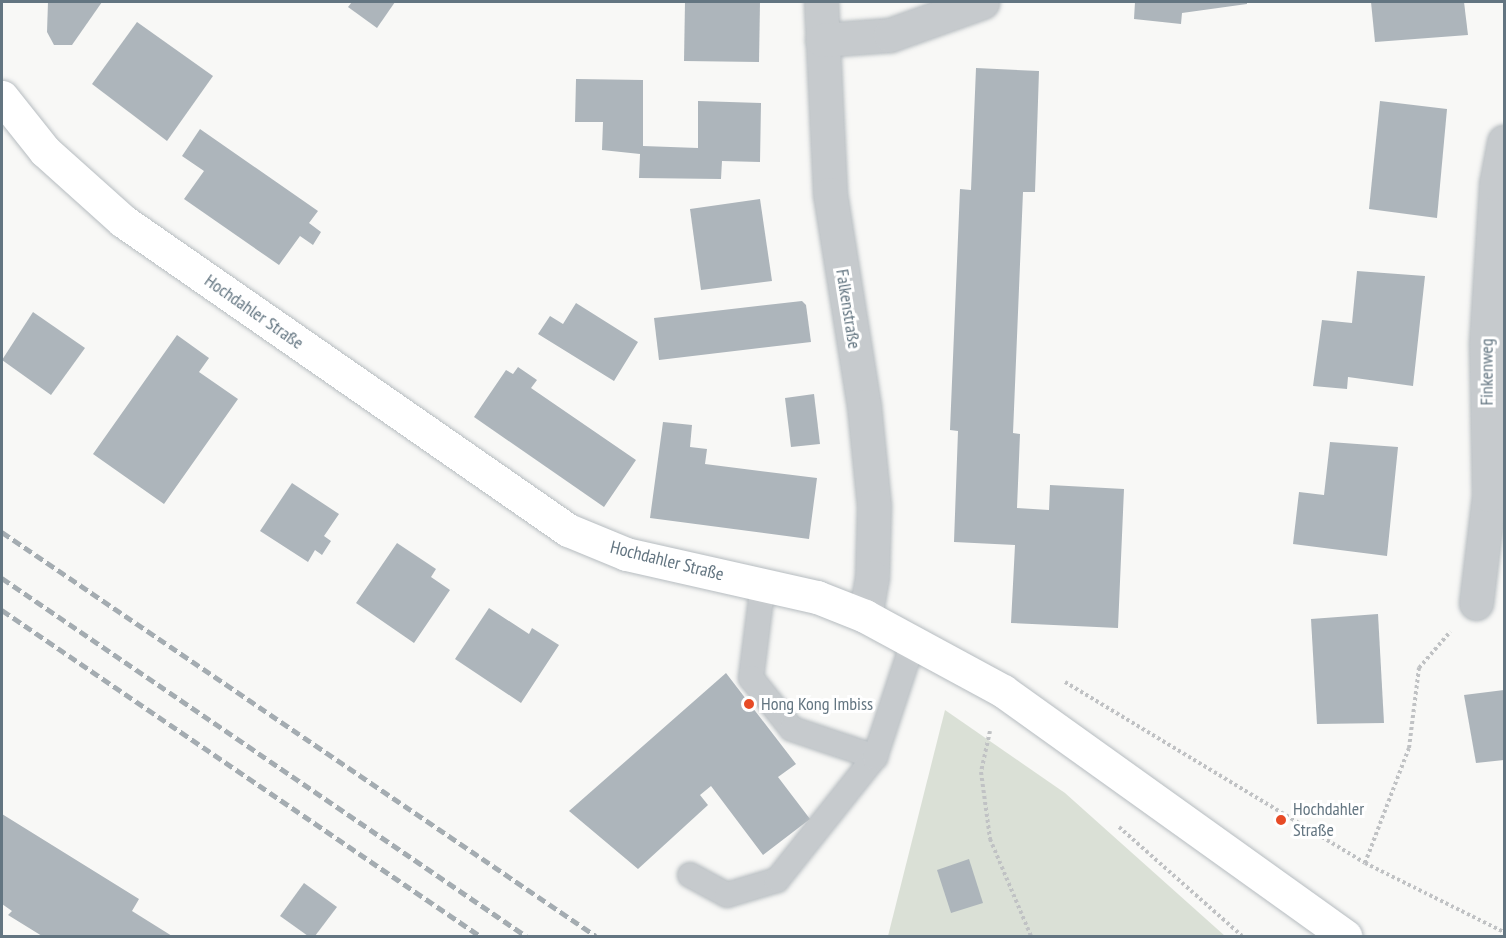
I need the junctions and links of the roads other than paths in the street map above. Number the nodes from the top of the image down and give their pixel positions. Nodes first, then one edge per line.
1 (821, 2) edge
2 (982, 2) edge
3 (822, 40) junction
4 (2, 97) edge
5 (1504, 142) edge
6 (763, 583) junction
7 (1476, 603) road end
8 (865, 616) junction
9 (913, 642) junction
10 (874, 757) junction
11 (690, 875) dead end
12 (1345, 936) edge

1 - 3 street, Falkenstraße
2 - 3 street
3 - 8 street, Falkenstraße
4 - 6 main road, Hochdahler Straße
5 - 7 street, Finkenweg
6 - 8 main road, Hochdahler Straße
6 - 10 lane
8 - 9 main road, Hochdahler Straße
9 - 10 lane
9 - 12 main road, Hochdahler Straße
10 - 11 lane

